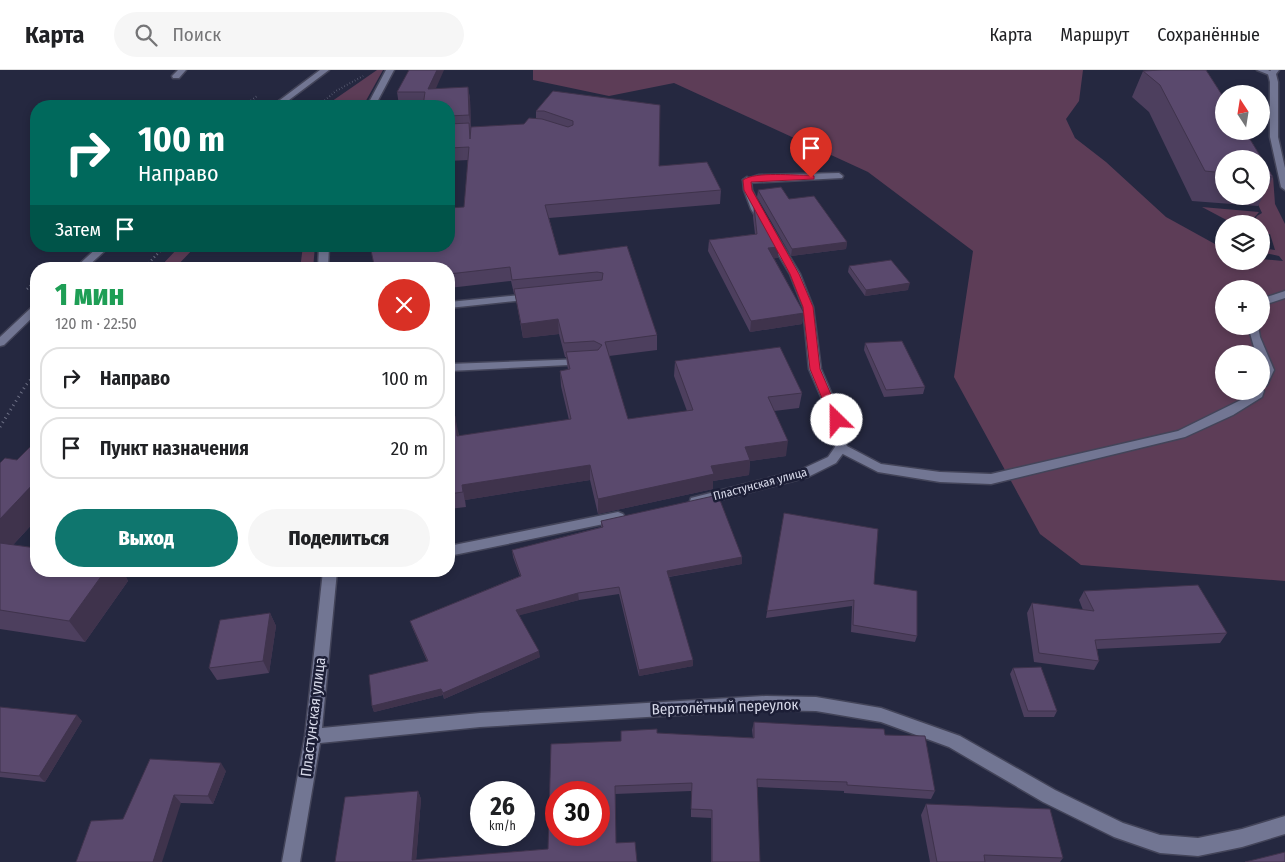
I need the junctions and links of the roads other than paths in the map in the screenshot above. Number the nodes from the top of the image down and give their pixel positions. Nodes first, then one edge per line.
1 (182, 70) edge
2 (325, 70) edge
3 (390, 70) edge
4 (1261, 70) edge
5 (1274, 72) edge
6 (176, 76) dead end
7 (284, 100) edge
8 (374, 100) edge
9 (839, 176) dead end
10 (1285, 187) edge
11 (98, 252) edge
12 (87, 262) edge
13 (1285, 294) edge
14 (541, 296) edge
15 (1270, 300) edge
16 (455, 304) edge
17 (30, 315) edge
18 (0, 343) edge
19 (595, 361) edge
20 (455, 368) edge
21 (1251, 400) edge
22 (841, 448) junction
23 (681, 504) edge
24 (633, 514) edge
25 (455, 550) edge
26 (330, 577) edge
27 (313, 736) junction
28 (1285, 825) edge
29 (291, 862) edge

1 - 6 street
2 - 7 street
3 - 8 street
4 - 5 street
5 - 10 street
9 - 22 street
11 - 12 street
13 - 15 street
14 - 16 street
17 - 18 street
19 - 20 street
21 - 22 street
22 - 23 street, Пластунская улица
24 - 25 street
26 - 27 street, Пластунская улица
27 - 28 street, Вертолётный переулок
27 - 29 street, Пластунская улица

